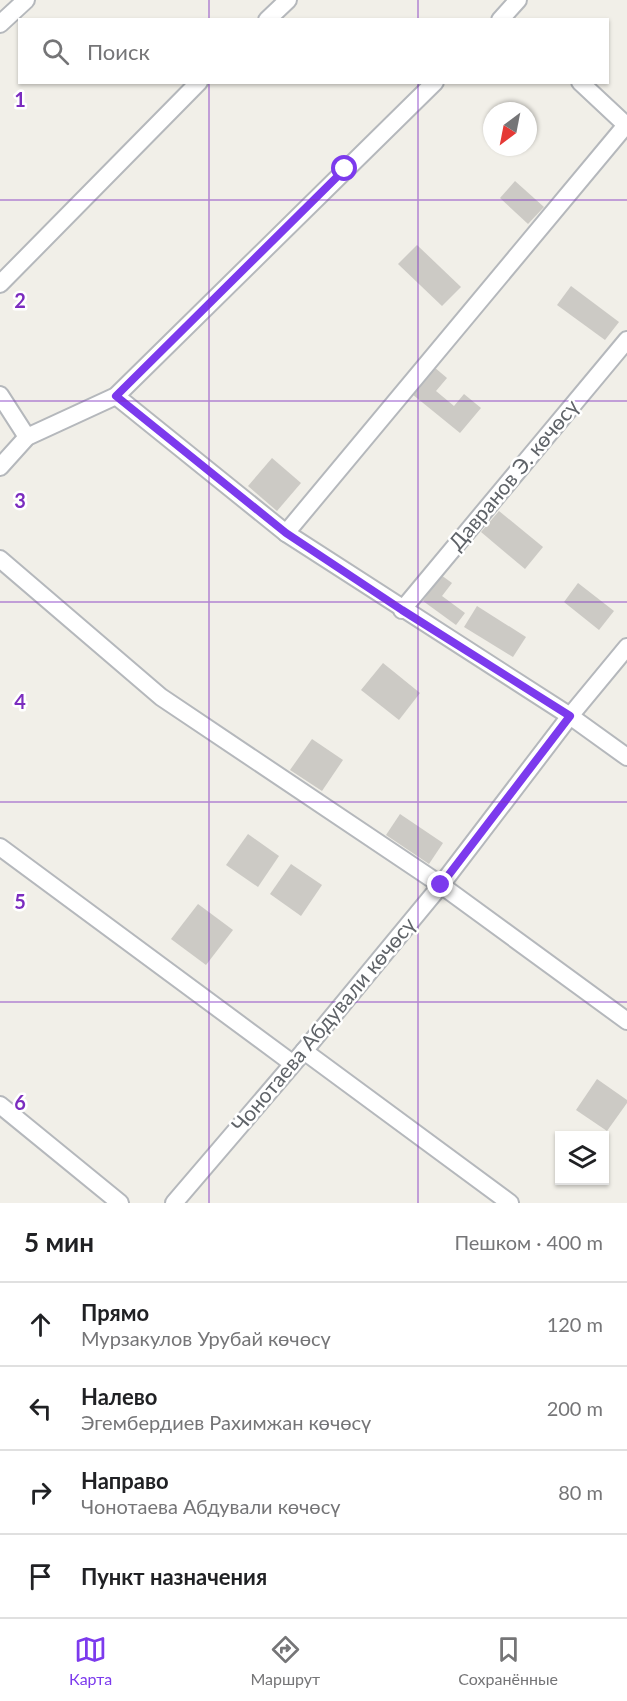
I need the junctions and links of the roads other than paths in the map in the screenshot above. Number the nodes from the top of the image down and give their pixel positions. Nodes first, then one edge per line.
1 (26, 0) edge
2 (288, 0) edge
3 (518, 0) edge
4 (269, 18) edge
5 (505, 18) edge
6 (0, 24) edge
7 (197, 84) edge
8 (433, 84) edge
9 (582, 84) edge
10 (627, 126) edge
11 (0, 284) edge
12 (627, 340) edge
13 (0, 395) edge
14 (116, 396) junction
15 (27, 437) junction
16 (0, 467) edge
17 (286, 533) junction
18 (0, 559) edge
19 (402, 610) junction
20 (627, 646) edge
21 (570, 716) junction
22 (627, 757) edge
23 (0, 847) edge
24 (441, 885) junction
25 (627, 1021) edge
26 (304, 1051) junction
27 (292, 1063) junction
28 (0, 1105) edge
29 (120, 1203) edge
30 (174, 1203) edge
31 (510, 1203) edge

1 - 6 street
2 - 4 street
3 - 5 street
7 - 11 street
8 - 14 street
9 - 10 street
10 - 17 street
12 - 19 street, Давранов Э. көчөсү
13 - 15 street
14 - 15 street
14 - 17 street
15 - 16 street
17 - 19 street
18 - 24 street
19 - 21 street
20 - 21 street, Чонотаева Абдували көчөсү
21 - 22 street
21 - 24 street, Чонотаева Абдували көчөсү
23 - 27 street
24 - 25 street
24 - 26 street, Чонотаева Абдували көчөсү
26 - 27 street, Чонотаева Абдували көчөсү
26 - 31 street
27 - 30 street, Чонотаева Абдували көчөсү
28 - 29 street

